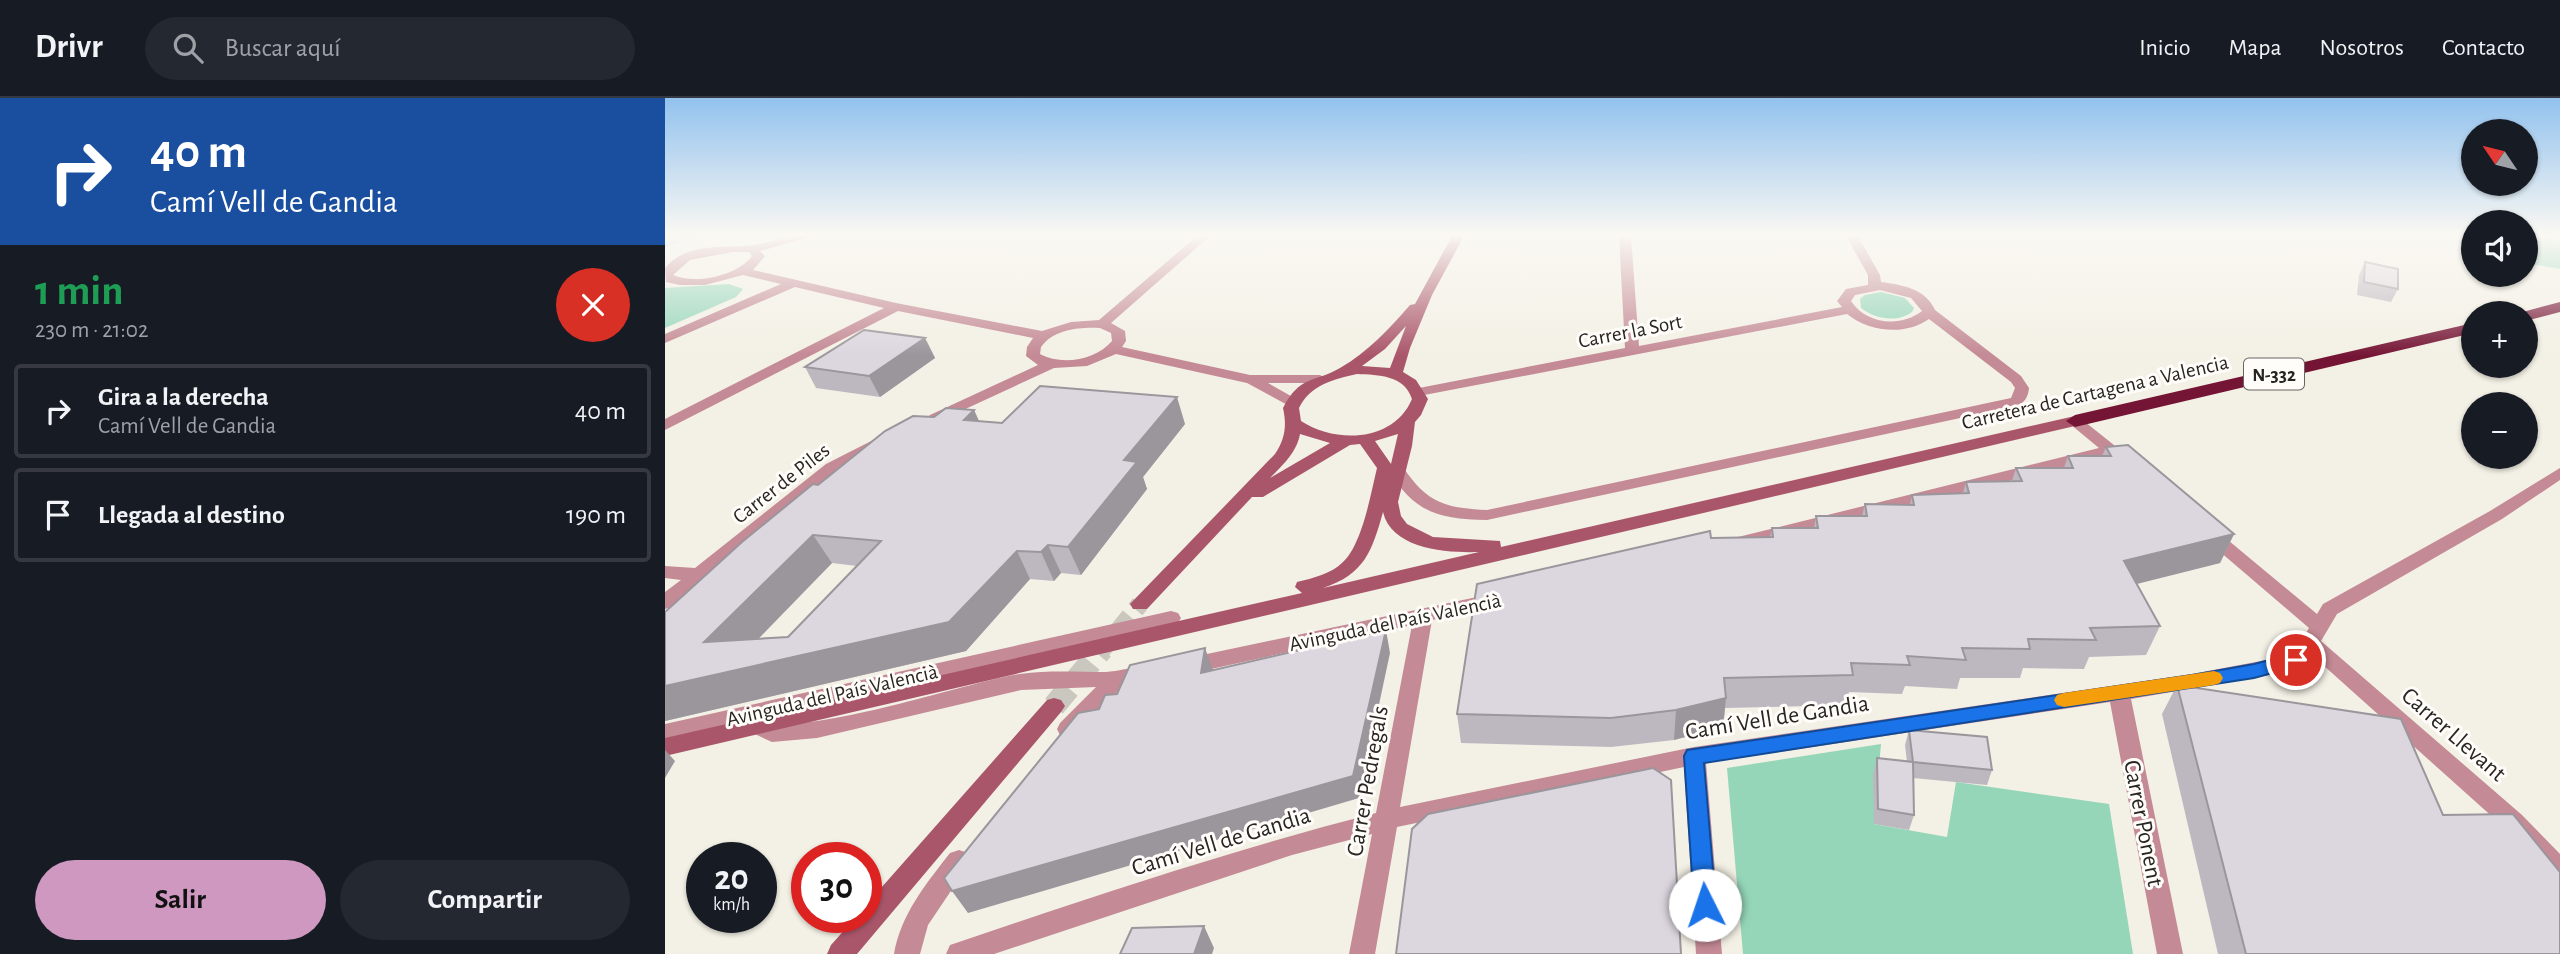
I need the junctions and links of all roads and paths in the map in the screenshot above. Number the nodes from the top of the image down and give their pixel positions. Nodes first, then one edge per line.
1 (666, 276) edge
2 (725, 276) edge
3 (761, 276) edge
4 (1158, 276) edge
5 (1436, 276) edge
6 (1627, 276) edge
7 (1874, 276) edge
8 (791, 284) junction
9 (1875, 286) junction
10 (1426, 295) junction
11 (896, 307) junction
12 (2560, 307) edge
13 (1848, 310) junction
14 (1929, 312) junction
15 (2538, 313) edge
16 (1102, 324) junction
17 (2461, 331) edge
18 (1044, 336) junction
19 (665, 339) edge
20 (1112, 349) junction
21 (1632, 352) junction
22 (1049, 365) junction
23 (1343, 372) junction
24 (1395, 373) junction
25 (1250, 379) junction
26 (1320, 379) junction
27 (1419, 392) junction
28 (1293, 403) junction
29 (1407, 421) junction
30 (2075, 421) junction
31 (1294, 423) junction
32 (919, 424) edge
33 (665, 425) edge
34 (895, 435) edge
35 (1355, 440) junction
36 (2111, 450) junction
37 (2131, 468) edge
38 (1397, 471) junction
39 (2560, 473) edge
40 (1769, 492) junction
41 (1222, 516) junction
42 (2192, 519) edge
43 (1721, 547) edge
44 (665, 572) edge
45 (699, 575) junction
46 (1514, 596) edge
47 (665, 602) edge
48 (1140, 604) tunnel mouth
49 (1171, 618) junction
50 (1423, 618) junction
51 (2314, 634) junction
52 (1151, 635) junction
53 (1039, 648) junction
54 (1068, 654) junction
55 (1117, 679) junction
56 (2119, 692) junction
57 (1053, 706) tunnel mouth
58 (756, 725) junction
59 (665, 733) edge
60 (1053, 746) edge
61 (665, 747) edge
62 (1694, 756) junction
63 (1387, 819) junction
64 (975, 841) edge
65 (2560, 870) edge
66 (842, 953) edge
67 (907, 954) edge
68 (958, 954) edge
69 (1361, 954) edge
70 (1709, 954) edge
71 (2170, 954) edge

1 - 2 street
3 - 8 street
4 - 16 street
5 - 10 street
6 - 21 street
7 - 9 street
8 - 11 street
8 - 19 street
9 - 13 street
9 - 14 street
10 - 23 street
10 - 24 street
11 - 18 street
11 - 33 street
12 - 15 highway
13 - 14 street
13 - 21 street, Carrer la Sort
14 - 38 street
16 - 18 street
16 - 20 street
17 - 30 highway, Carretera de Cartagena a Valencia / N-332
18 - 22 street
20 - 22 street
20 - 25 street
21 - 27 street, Carrer la Sort
22 - 32 street
23 - 24 street
23 - 26 street
24 - 27 street
25 - 26 street
25 - 28 street
26 - 28 street
27 - 29 street
28 - 31 street
29 - 35 street
29 - 38 street
30 - 36 street
30 - 40 street, Carretera de Cartagena a Valencia
31 - 35 street
31 - 41 street
34 - 45 street, Carrer de Piles
35 - 41 street
35 - 49 street
36 - 37 street
36 - 43 street
38 - 40 street
39 - 51 street, Camí Vell de Gandia
40 - 52 street, Avinguda del País Valencià
41 - 48 street
42 - 51 street, Carrer Llevant
44 - 45 street
45 - 47 street, Carrer de Piles
46 - 50 street, Avinguda del País Valencià
49 - 52 street
49 - 53 street, Avinguda del País Valencià
50 - 55 street, Avinguda del País Valencià
50 - 63 street, Carrer Pedregals
51 - 56 street, Camí Vell de Gandia
51 - 65 street, Carrer Llevant
52 - 54 street, Avinguda del País Valencià
53 - 54 street, Avinguda del País Valencià
53 - 59 street, Avinguda del País Valencià
54 - 58 street, Avinguda del País Valencià
55 - 58 street, Avinguda del País Valencià
55 - 60 street
56 - 62 street, Camí Vell de Gandia
56 - 71 street, Carrer Ponent
57 - 66 street
58 - 61 street, Avinguda del País Valencià
62 - 63 street, Camí Vell de Gandia
62 - 70 street
63 - 68 street, Camí Vell de Gandia
63 - 69 street, Carrer Pedregals
64 - 67 street

